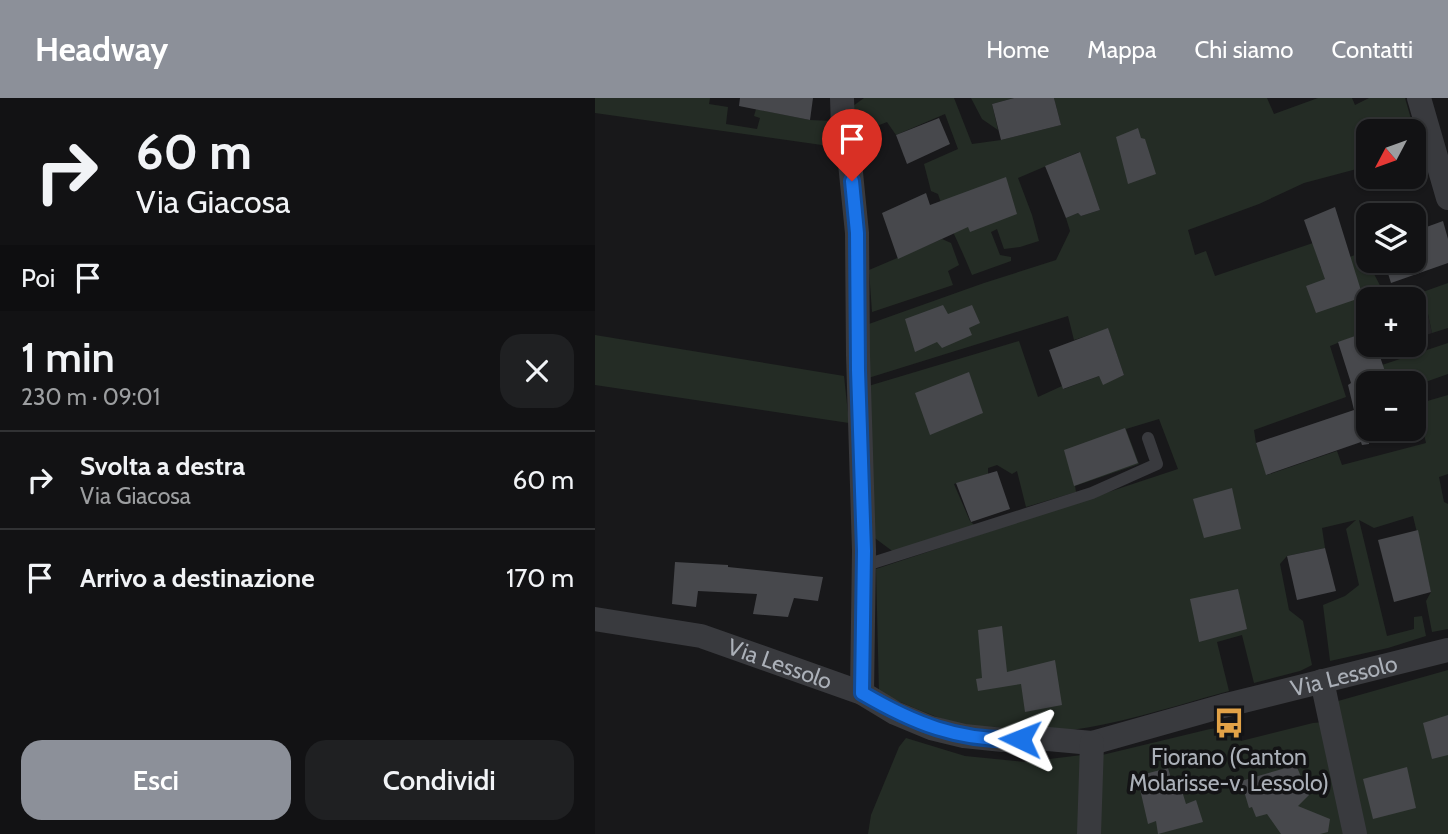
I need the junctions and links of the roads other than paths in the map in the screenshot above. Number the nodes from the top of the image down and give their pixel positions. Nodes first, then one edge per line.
1 (842, 98) edge
2 (1419, 98) edge
3 (1448, 198) edge
4 (1148, 438) dead end
5 (863, 566) junction
6 (595, 619) edge
7 (1448, 650) edge
8 (1322, 681) junction
9 (862, 693) junction
10 (1091, 743) junction
11 (1089, 834) edge
12 (1355, 834) edge

1 - 5 street
2 - 3 street
4 - 5 lane
5 - 9 street
6 - 9 street, Via Lessolo
7 - 8 street, Via Lessolo
8 - 10 street, Via Lessolo
8 - 12 street
9 - 10 street, Via Lessolo
10 - 11 street

